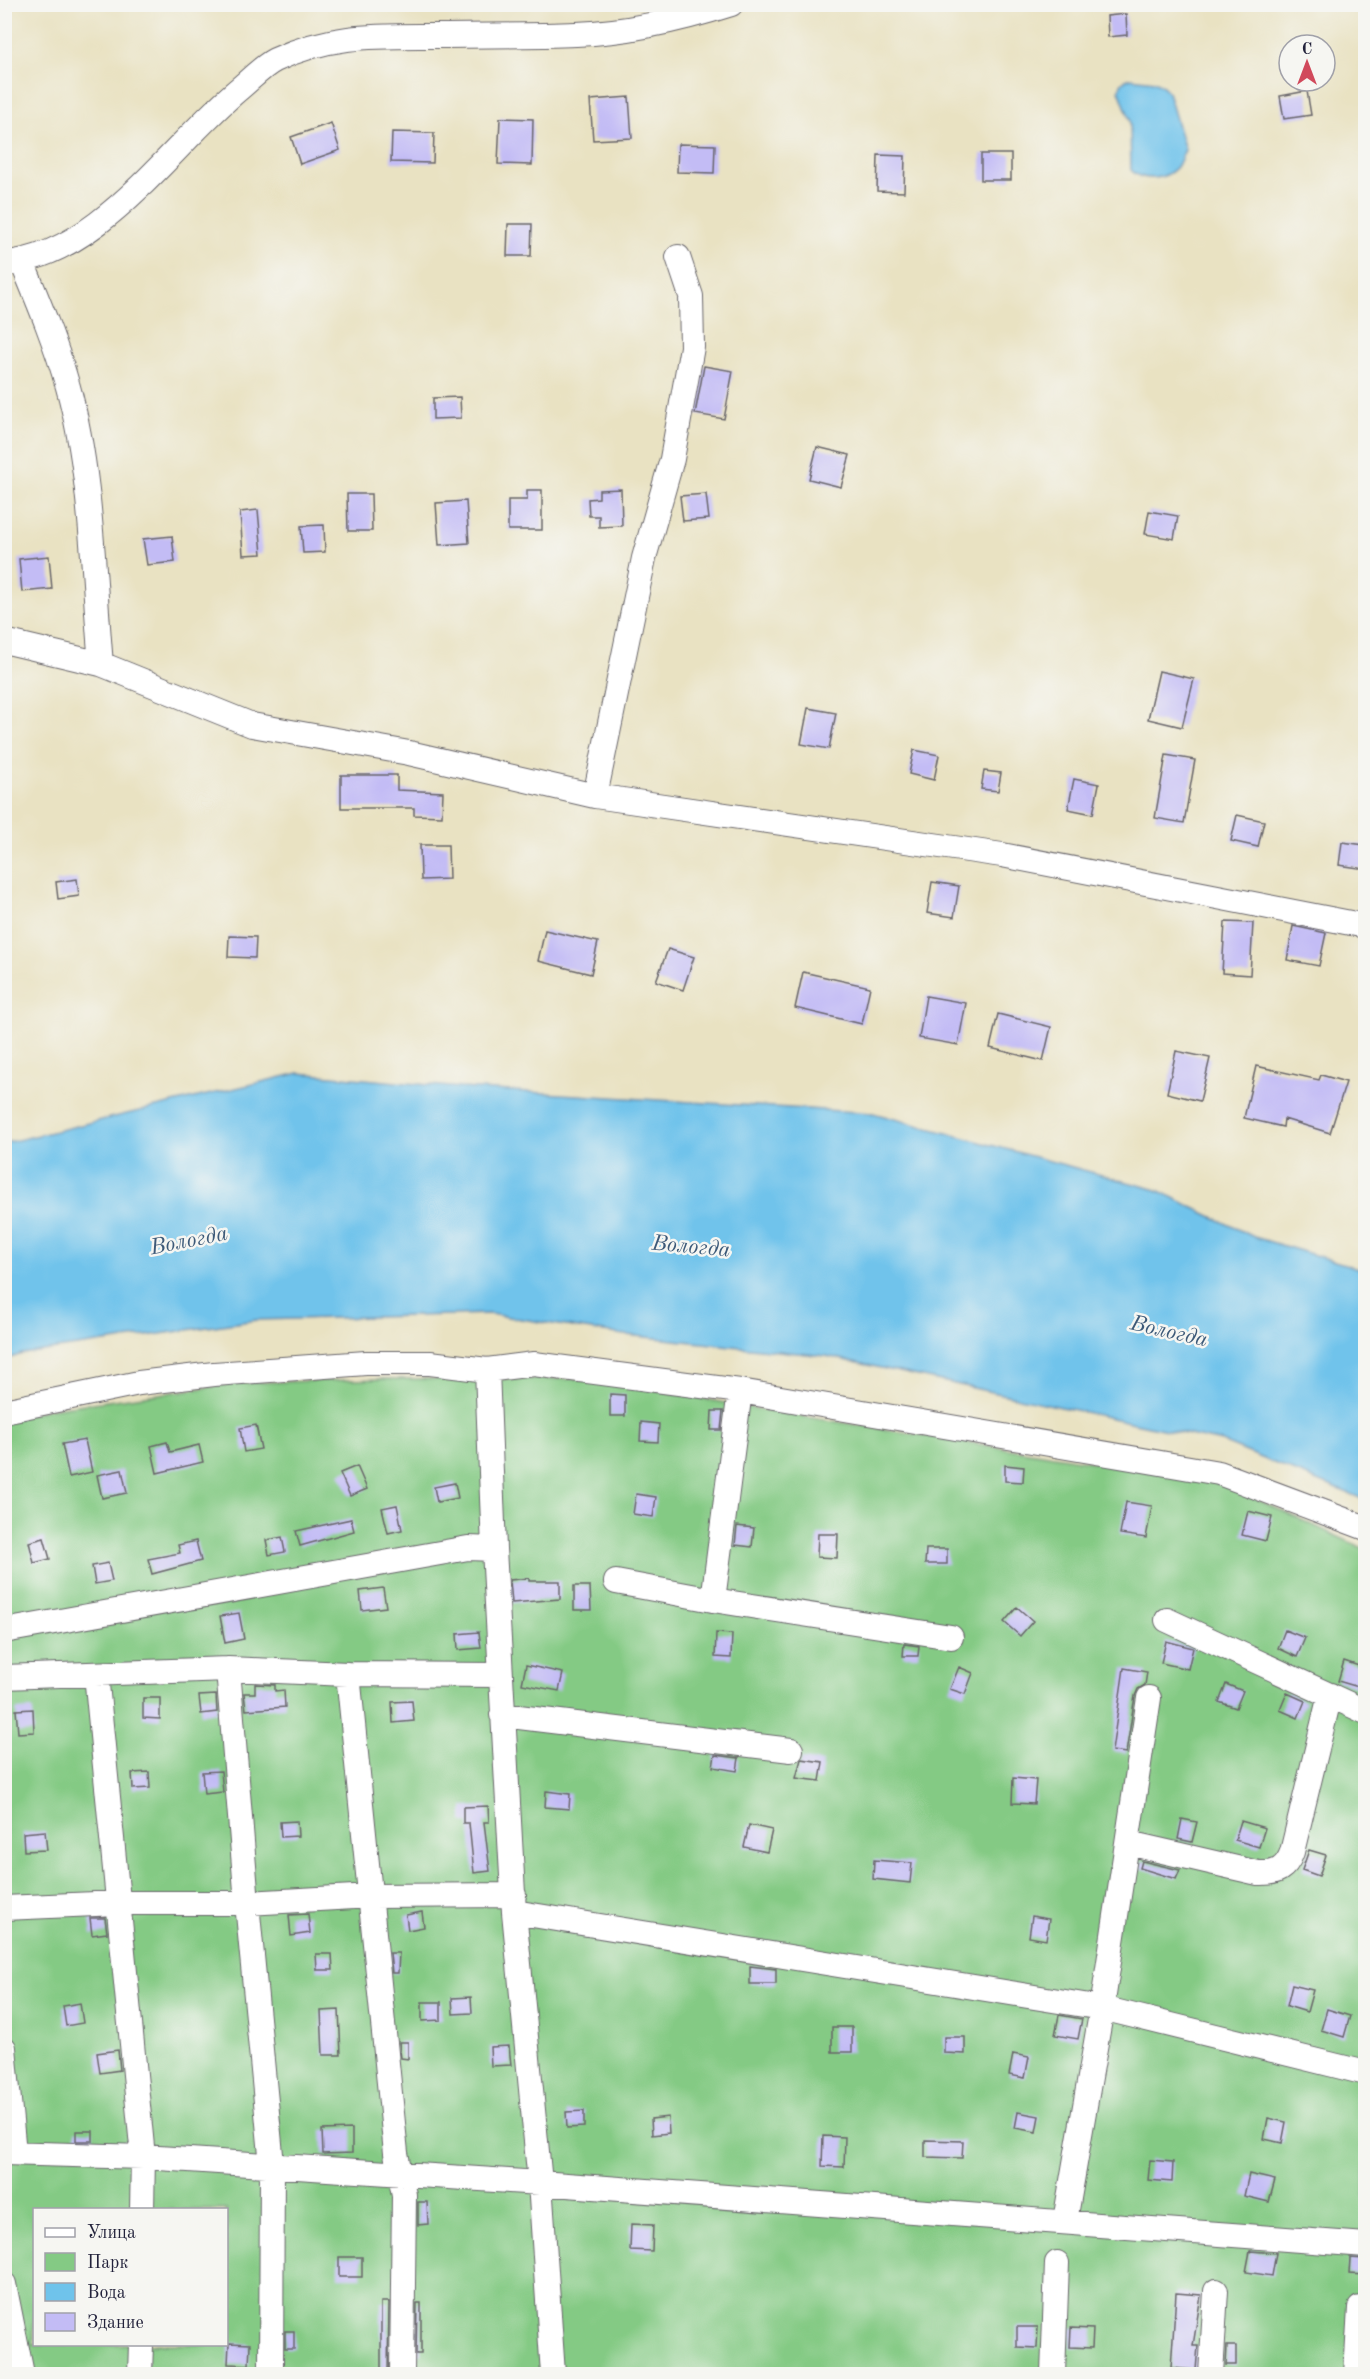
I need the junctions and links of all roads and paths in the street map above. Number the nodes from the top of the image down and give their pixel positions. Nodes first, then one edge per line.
1 (731, 4) edge
2 (678, 257) dead end
3 (13, 263) edge
4 (4, 641) edge
5 (101, 664) junction
6 (595, 796) junction
7 (1365, 926) edge
8 (488, 1370) junction
9 (740, 1391) junction
10 (4, 1411) edge
11 (1365, 1528) edge
12 (494, 1549) junction
13 (616, 1581) dead end
14 (713, 1600) junction
15 (1167, 1620) dead end
16 (4, 1630) edge
17 (951, 1637) dead end
18 (228, 1669) junction
19 (96, 1674) junction
20 (348, 1674) junction
21 (500, 1675) junction
22 (4, 1677) edge
23 (1330, 1695) junction
24 (1149, 1698) dead end
25 (1365, 1712) edge
26 (502, 1715) junction
27 (791, 1749) dead end
28 (1128, 1843) junction
29 (372, 1896) junction
30 (118, 1903) junction
31 (247, 1903) junction
32 (514, 1904) junction
33 (4, 1908) edge
34 (1102, 2008) junction
35 (4, 2048) edge
36 (1365, 2073) edge
37 (9, 2153) edge
38 (143, 2157) junction
39 (272, 2165) junction
40 (400, 2173) junction
41 (540, 2183) junction
42 (142, 2208) edge
43 (1065, 2221) junction
44 (1365, 2246) edge
45 (1057, 2263) dead end
46 (4, 2284) edge
47 (1216, 2291) dead end
48 (1360, 2308) dead end
49 (7, 2320) edge
50 (141, 2346) edge
51 (22, 2374) edge
52 (140, 2374) edge
53 (271, 2374) edge
54 (402, 2374) edge
55 (553, 2374) edge
56 (1053, 2374) edge
57 (1211, 2374) edge
58 (1356, 2374) edge

1 - 3 street
2 - 6 street
3 - 5 street
4 - 5 street
5 - 6 street
6 - 7 street
8 - 9 street
8 - 10 street
8 - 12 street
9 - 11 street
9 - 14 street
12 - 16 street
12 - 21 street
13 - 14 street
14 - 17 street
15 - 23 street
18 - 19 street
18 - 20 street
18 - 31 street
19 - 22 street
19 - 30 street
20 - 21 street
20 - 29 street
21 - 26 street
23 - 25 street
23 - 28 street
24 - 28 street
26 - 27 street
26 - 32 street
28 - 34 street
29 - 31 street
29 - 32 street
29 - 40 street
30 - 31 street
30 - 33 street
30 - 38 street
31 - 39 street
32 - 34 street
32 - 41 street
34 - 36 street
34 - 43 street
35 - 37 street
37 - 38 street
38 - 39 street
38 - 42 street
39 - 40 street
39 - 53 street
40 - 41 street
40 - 54 street
41 - 43 street
41 - 55 street
43 - 44 street
45 - 56 street
46 - 49 street
47 - 57 street
48 - 58 street
49 - 51 street
50 - 52 street

